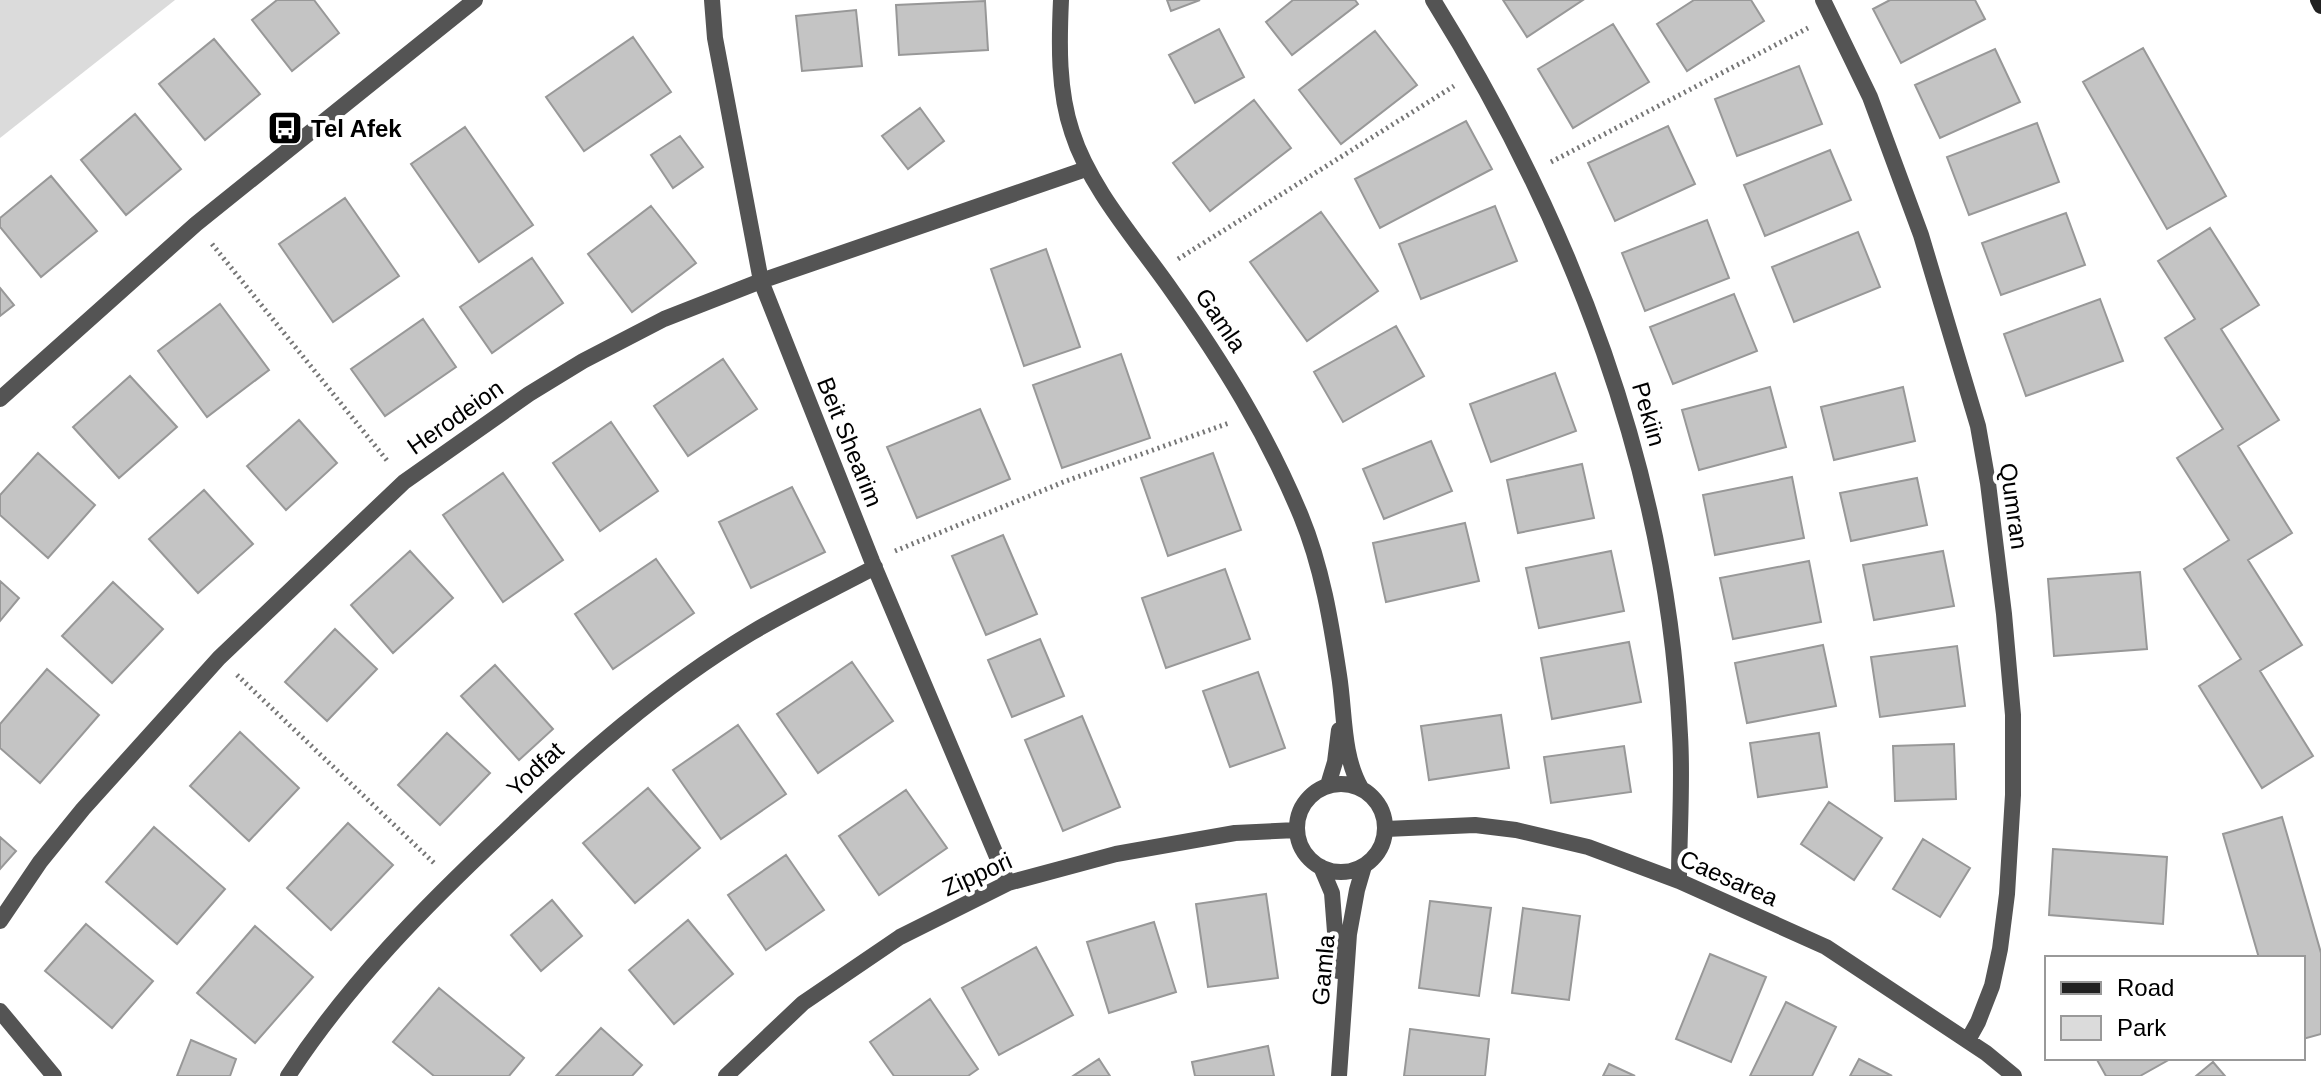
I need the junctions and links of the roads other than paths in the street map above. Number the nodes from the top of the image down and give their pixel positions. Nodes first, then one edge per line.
1 (475, 0) edge
2 (712, 0) edge
3 (1061, 0) edge
4 (1433, 0) edge
5 (1823, 0) edge
6 (2318, 0) edge
7 (2321, 6) edge
8 (1086, 169) junction
9 (761, 281) junction
10 (0, 399) edge
11 (873, 564) junction
12 (1339, 676) junction
13 (1328, 785) junction
14 (1361, 788) junction
15 (1386, 829) junction
16 (1297, 830) junction
17 (1364, 866) junction
18 (1321, 867) junction
19 (1679, 881) junction
20 (1008, 883) junction
21 (0, 921) edge
22 (0, 1011) edge
23 (1341, 1032) junction
24 (1968, 1040) junction
25 (54, 1076) edge
26 (288, 1076) edge
27 (726, 1076) edge
28 (1339, 1076) edge
29 (2014, 1076) edge

1 - 10 street
2 - 9 street, Beit Shearim
3 - 8 street, Gamla
4 - 19 street, Pekiin
5 - 24 street, Qumran
6 - 7 main road
8 - 9 street, Herodeion
8 - 12 street, Gamla
9 - 11 street, Beit Shearim
9 - 21 street, Herodeion
11 - 20 street, Beit Shearim
11 - 26 street, Yodfat
12 - 13 street, Gamla
12 - 14 street, Gamla
13 - 14 street
13 - 16 street
14 - 15 street
15 - 17 street
15 - 19 street, Caesarea
16 - 18 street
16 - 20 street, Zippori
17 - 18 street
17 - 23 street, Gamla
18 - 23 street, Gamla
19 - 24 street, Caesarea
20 - 27 street, Zippori
22 - 25 street
23 - 28 street, Gamla
24 - 29 street, Caesarea

